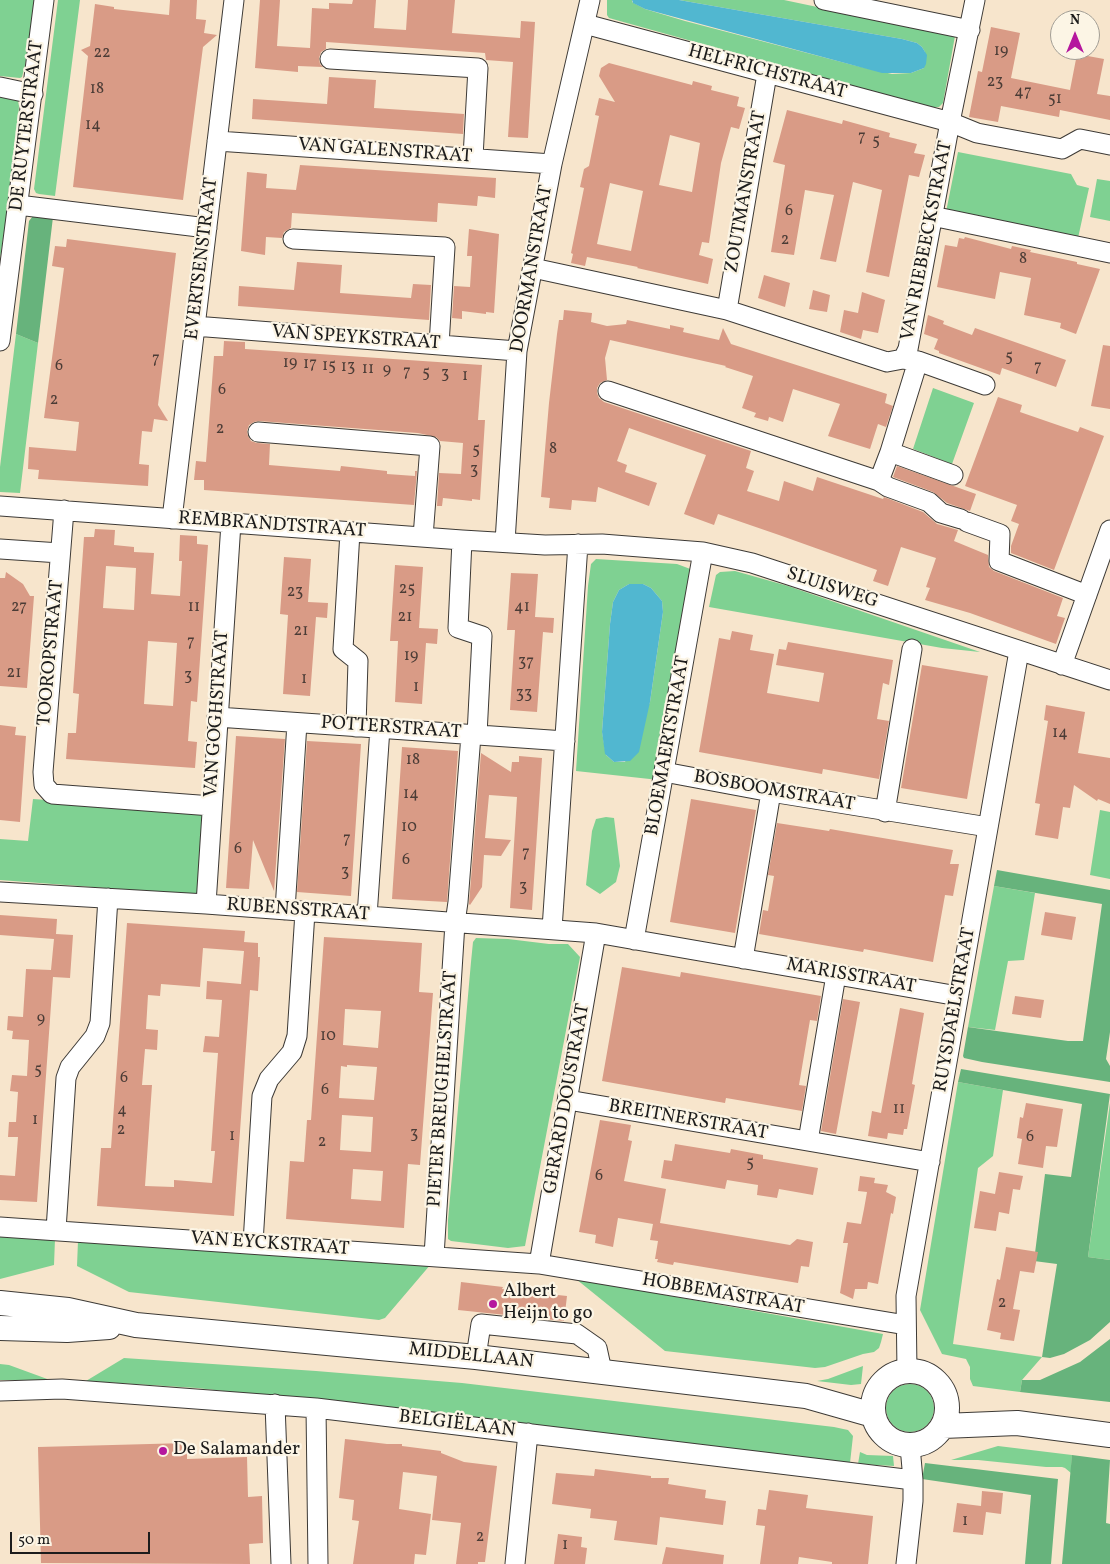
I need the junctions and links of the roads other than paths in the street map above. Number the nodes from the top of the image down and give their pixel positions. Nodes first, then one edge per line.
1 (44, 0) edge
2 (234, 0) edge
3 (590, 0) edge
4 (824, 0) edge
5 (975, 0) edge
6 (585, 24) junction
7 (970, 30) junction
8 (330, 59) dead end
9 (767, 74) junction
10 (0, 87) edge
11 (33, 94) junction
12 (950, 122) junction
13 (217, 142) junction
14 (1110, 145) edge
15 (472, 157) junction
16 (552, 164) junction
17 (18, 205) junction
18 (932, 216) junction
19 (207, 228) junction
20 (293, 239) dead end
21 (1110, 253) edge
22 (533, 268) junction
23 (727, 310) junction
24 (194, 326) junction
25 (0, 341) edge
26 (439, 345) junction
27 (517, 351) junction
28 (911, 360) junction
29 (985, 385) dead end
30 (608, 391) dead end
31 (258, 432) dead end
32 (890, 452) junction
33 (953, 474) dead end
34 (879, 481) junction
35 (0, 506) edge
36 (64, 510) junction
37 (172, 519) junction
38 (230, 524) junction
39 (1110, 530) edge
40 (350, 532) junction
41 (424, 537) junction
42 (462, 540) junction
43 (505, 542) junction
44 (578, 544) junction
45 (545, 545) joint
46 (0, 548) edge
47 (703, 552) junction
48 (60, 553) junction
49 (1087, 595) junction
50 (912, 649) dead end
51 (1019, 650) junction
52 (1062, 665) junction
53 (1110, 680) edge
54 (217, 717) junction
55 (297, 722) junction
56 (356, 727) junction
57 (380, 728) junction
58 (474, 735) junction
59 (565, 741) junction
60 (664, 772) junction
61 (771, 792) junction
62 (212, 806) junction
63 (885, 812) junction
64 (988, 827) junction
65 (0, 892) edge
66 (108, 898) junction
67 (206, 904) junction
68 (285, 910) junction
69 (305, 912) junction
70 (367, 916) junction
71 (455, 922) junction
72 (552, 929) junction
73 (596, 933) junction
74 (634, 940) junction
75 (743, 959) junction
76 (836, 975) junction
77 (958, 996) junction
78 (568, 1100) junction
79 (808, 1141) junction
80 (930, 1162) junction
81 (0, 1226) edge
82 (56, 1230) junction
83 (253, 1244) junction
84 (434, 1256) junction
85 (539, 1264) junction
86 (0, 1303) edge
87 (136, 1325) junction
88 (906, 1325) junction
89 (0, 1328) edge
90 (476, 1357) junction
91 (602, 1371) junction
92 (907, 1371) junction
93 (0, 1390) edge
94 (876, 1392) junction
95 (806, 1396) junction
96 (947, 1401) junction
97 (274, 1404) junction
98 (316, 1408) junction
99 (873, 1416) junction
100 (1017, 1423) junction
101 (943, 1426) junction
102 (528, 1433) junction
103 (1110, 1435) edge
104 (910, 1446) junction
105 (913, 1480) junction
106 (281, 1564) edge
107 (318, 1564) edge
108 (515, 1564) edge
109 (906, 1564) edge

1 - 11 street, DE RUYTERSTRAAT
2 - 13 street, EVERTSENSTRAAT
3 - 6 street, DOORMANSTRAAT
4 - 7 street
5 - 7 street, VAN RIEBEECKSTRAAT
6 - 9 street, HELFRICHSTRAAT
6 - 16 street, DOORMANSTRAAT
7 - 12 street, VAN RIEBEECKSTRAAT
8 - 15 street
9 - 12 street, HELFRICHSTRAAT
9 - 23 street, ZOUTMANSTRAAT
10 - 11 street
11 - 17 street, DE RUYTERSTRAAT
12 - 14 street, HELFRICHSTRAAT
12 - 18 street, VAN RIEBEECKSTRAAT
13 - 15 street, VAN GALENSTRAAT
13 - 19 street, EVERTSENSTRAAT
15 - 16 street, VAN GALENSTRAAT
16 - 22 street, DOORMANSTRAAT
17 - 19 street
17 - 25 street, DE RUYTERSTRAAT
18 - 21 street
18 - 28 street, VAN RIEBEECKSTRAAT
19 - 24 street, EVERTSENSTRAAT
20 - 26 street
22 - 23 street, VAN RIEBEECKSTRAAT
22 - 27 street, DOORMANSTRAAT
23 - 28 street, VAN RIEBEECKSTRAAT
24 - 26 street, VAN SPEYKSTRAAT
24 - 37 street, EVERTSENSTRAAT
26 - 27 street, VAN SPEYKSTRAAT
27 - 43 street, DOORMANSTRAAT
28 - 29 street
28 - 32 street
30 - 34 street
31 - 41 street
32 - 33 street
32 - 34 street
34 - 49 street
35 - 36 street, REMBRANDTSTRAAT
36 - 37 street, REMBRANDTSTRAAT
36 - 48 street, TOOROPSTRAAT
37 - 38 street, REMBRANDTSTRAAT
38 - 40 street, REMBRANDTSTRAAT
38 - 54 street, VAN GOGHSTRAAT
39 - 49 street
40 - 41 street, REMBRANDTSTRAAT
40 - 56 street
41 - 42 street, REMBRANDTSTRAAT
42 - 43 street, REMBRANDTSTRAAT
42 - 58 street, PIETER BREUGHELSTRAAT
43 - 45 street, REMBRANDTSTRAAT
44 - 45 street, SLUISWEG
44 - 47 street, SLUISWEG
44 - 59 street
46 - 48 street
47 - 51 street, SLUISWEG
47 - 60 street, BLOEMAERTSTRAAT
48 - 62 street, TOOROPSTRAAT
49 - 52 street
50 - 63 street
51 - 52 street, SLUISWEG
51 - 64 street, RUYSDAELSTRAAT
52 - 53 street, SLUISWEG
54 - 55 street, POTTERSTRAAT
54 - 62 street, VAN GOGHSTRAAT
55 - 56 street, POTTERSTRAAT
55 - 68 street
56 - 57 street, POTTERSTRAAT
57 - 58 street, POTTERSTRAAT
57 - 70 street
58 - 59 street, POTTERSTRAAT
58 - 71 street, PIETER BREUGHELSTRAAT
59 - 72 street
60 - 61 street, BOSBOOMSTRAAT
60 - 74 street, BLOEMAERTSTRAAT
61 - 63 street, BOSBOOMSTRAAT
61 - 75 street
62 - 67 street, VAN GOGHSTRAAT
63 - 64 street, BOSBOOMSTRAAT
64 - 77 street, RUYSDAELSTRAAT
65 - 66 street, RUBENSSTRAAT
66 - 67 street, RUBENSSTRAAT
66 - 82 street
67 - 68 street, RUBENSSTRAAT
68 - 69 street, RUBENSSTRAAT
69 - 70 street, RUBENSSTRAAT
69 - 83 street
70 - 71 street, RUBENSSTRAAT
71 - 72 street, RUBENSSTRAAT
71 - 84 street, PIETER BREUGHELSTRAAT
72 - 73 street, RUBENSSTRAAT
73 - 74 street, MARISSTRAAT
73 - 78 street, GERARD DOUSTRAAT
74 - 75 street, MARISSTRAAT
75 - 76 street, MARISSTRAAT
76 - 77 street, MARISSTRAAT
76 - 79 street
77 - 80 street, RUYSDAELSTRAAT
78 - 79 street, BREITNERSTRAAT
78 - 85 street, GERARD DOUSTRAAT
79 - 80 street, BREITNERSTRAAT
80 - 88 street, RUYSDAELSTRAAT
81 - 82 street, VAN EYCKSTRAAT
82 - 83 street, VAN EYCKSTRAAT
83 - 84 street, VAN EYCKSTRAAT
84 - 85 street, VAN EYCKSTRAAT
85 - 88 street, HOBBEMASTRAAT
86 - 87 main road, MIDDELLAAN
87 - 89 main road, MIDDELLAAN
87 - 90 main road, MIDDELLAAN
88 - 92 street, RUYSDAELSTRAAT
90 - 91 main road, MIDDELLAAN
90 - 91 street
91 - 95 main road, MIDDELLAAN
92 - 94 main road
92 - 96 main road
93 - 97 street, BELGIËLAAN
94 - 95 main road, MIDDELLAAN
94 - 99 main road
95 - 99 main road, MIDDELLAAN
96 - 100 main road
96 - 101 main road
97 - 98 street, BELGIËLAAN
97 - 106 street
98 - 102 street, BELGIËLAAN
98 - 107 street
99 - 104 main road
100 - 101 main road
100 - 103 main road
101 - 104 main road
102 - 105 street, BELGIËLAAN
102 - 108 street
104 - 105 street
105 - 109 street

